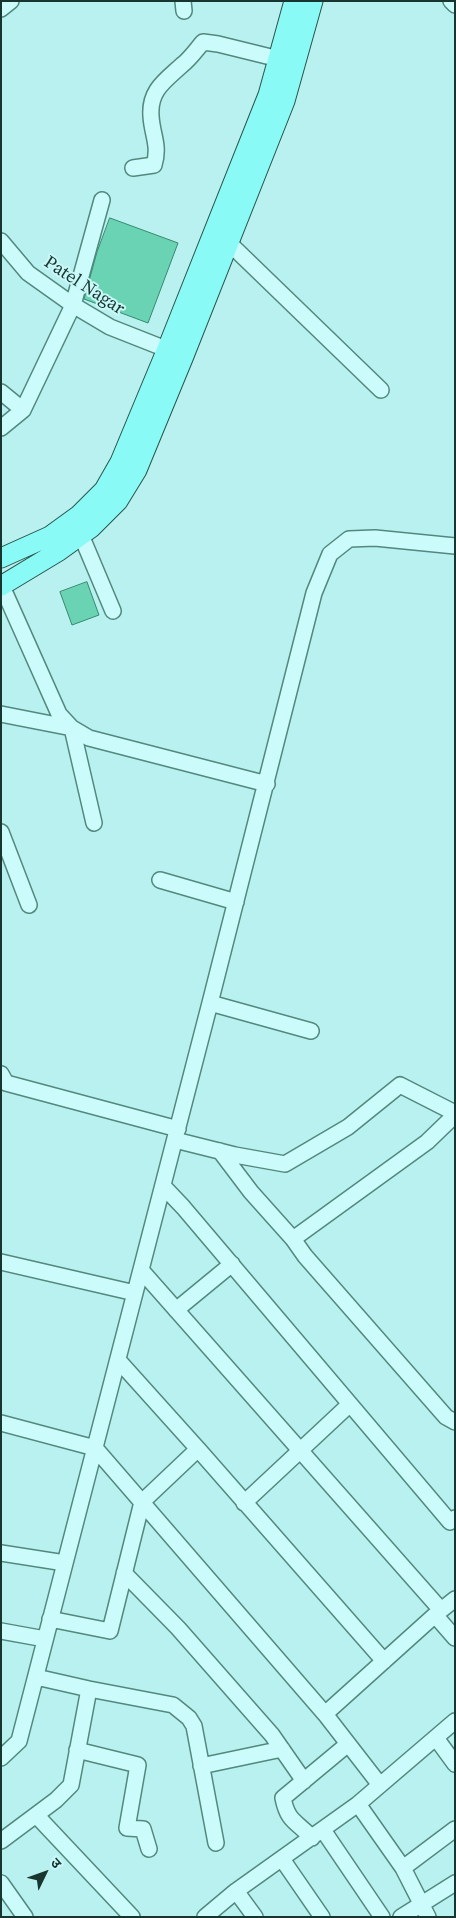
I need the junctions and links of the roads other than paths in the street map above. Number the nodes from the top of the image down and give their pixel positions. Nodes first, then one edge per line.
1 (11, 1) edge
2 (294, 1) edge
3 (313, 1) edge
4 (451, 1) edge
5 (455, 5) edge
6 (1, 9) edge
7 (287, 61) junction
8 (133, 168) dead end
9 (102, 200) dead end
10 (1, 242) edge
11 (229, 243) junction
12 (73, 305) junction
13 (176, 353) junction
14 (381, 390) dead end
15 (1, 392) edge
16 (23, 410) junction
17 (1, 428) edge
18 (81, 536) junction
19 (455, 546) edge
20 (1, 558) edge
21 (1, 585) edge
22 (113, 611) dead end
23 (1, 714) edge
24 (72, 728) junction
25 (267, 784) junction
26 (94, 823) dead end
27 (1, 832) edge
28 (160, 880) dead end
29 (236, 902) junction
30 (29, 906) dead end
31 (210, 1003) junction
32 (311, 1031) dead end
33 (1, 1074) edge
34 (455, 1114) edge
35 (176, 1135) junction
36 (220, 1151) junction
37 (163, 1186) junction
38 (293, 1239) junction
39 (1, 1262) edge
40 (232, 1264) junction
41 (141, 1270) junction
42 (135, 1293) junction
43 (176, 1310) junction
44 (118, 1360) junction
45 (350, 1404) junction
46 (455, 1422) edge
47 (1, 1423) edge
48 (95, 1448) junction
49 (198, 1450) junction
50 (300, 1451) junction
51 (142, 1502) junction
52 (244, 1502) junction
53 (453, 1522) edge
54 (1, 1553) edge
55 (65, 1563) junction
56 (124, 1573) junction
57 (455, 1599) edge
58 (438, 1613) junction
59 (50, 1619) junction
60 (1, 1631) edge
61 (455, 1638) edge
62 (45, 1639) junction
63 (384, 1662) junction
64 (36, 1677) junction
65 (89, 1689) junction
66 (325, 1714) junction
67 (455, 1721) edge
68 (436, 1738) junction
69 (348, 1744) junction
70 (282, 1749) junction
71 (78, 1750) junction
72 (1, 1758) edge
73 (455, 1764) edge
74 (201, 1766) junction
75 (304, 1781) junction
76 (380, 1785) junction
77 (358, 1804) junction
78 (36, 1815) junction
79 (455, 1829) edge
80 (317, 1834) junction
81 (1, 1841) edge
82 (216, 1844) dead end
83 (149, 1849) dead end
84 (282, 1859) junction
85 (403, 1868) junction
86 (455, 1883) edge
87 (1, 1884) edge
88 (236, 1891) junction
89 (425, 1911) edge
90 (25, 1917) edge
91 (132, 1917) edge
92 (205, 1917) edge
93 (255, 1917) edge
94 (322, 1917) edge
95 (382, 1917) edge
96 (401, 1917) edge

1 - 6 street
2 - 7 main road
3 - 7 main road
4 - 5 street
7 - 8 street
7 - 11 main road
7 - 13 main road
9 - 12 street
10 - 12 street, Patel Nagar
11 - 13 main road
11 - 14 street
12 - 13 street, Patel Nagar
12 - 16 street
13 - 18 main road
13 - 20 main road
15 - 16 street
16 - 17 street
18 - 21 main road
18 - 22 street
19 - 25 street
21 - 24 street
23 - 24 street
24 - 25 street
24 - 26 street
25 - 29 street
27 - 30 street
28 - 29 street
29 - 31 street
31 - 32 street
31 - 35 street
33 - 35 street
34 - 36 street
34 - 38 street
35 - 36 street
35 - 37 street
36 - 38 street
37 - 40 street
37 - 41 street
38 - 46 street
39 - 42 street
40 - 43 street
40 - 45 street
41 - 42 street
41 - 43 street
42 - 44 street
43 - 50 street
44 - 48 street
44 - 49 street
45 - 50 street
45 - 53 street
47 - 48 street
48 - 51 street
48 - 55 street
49 - 51 street
49 - 52 street
50 - 52 street
50 - 58 street
51 - 56 street
51 - 66 street
52 - 63 street
54 - 55 street
55 - 59 street
56 - 59 street
56 - 70 street
57 - 58 street
58 - 61 street
58 - 63 street
59 - 62 street
60 - 62 street
62 - 64 street
63 - 66 street
64 - 65 street
64 - 72 street
65 - 71 street
65 - 74 street
66 - 69 street
67 - 68 street
68 - 73 street
68 - 76 street
69 - 75 street
69 - 76 street
70 - 74 street
70 - 75 street
71 - 78 street
71 - 83 street
74 - 82 street
75 - 80 street
76 - 77 street
77 - 80 street
77 - 85 street
78 - 81 street
78 - 91 street
79 - 85 street
80 - 84 street
80 - 95 street
84 - 88 street
84 - 94 street
85 - 89 street
86 - 89 street
87 - 90 street
88 - 92 street
88 - 93 street
89 - 96 street

